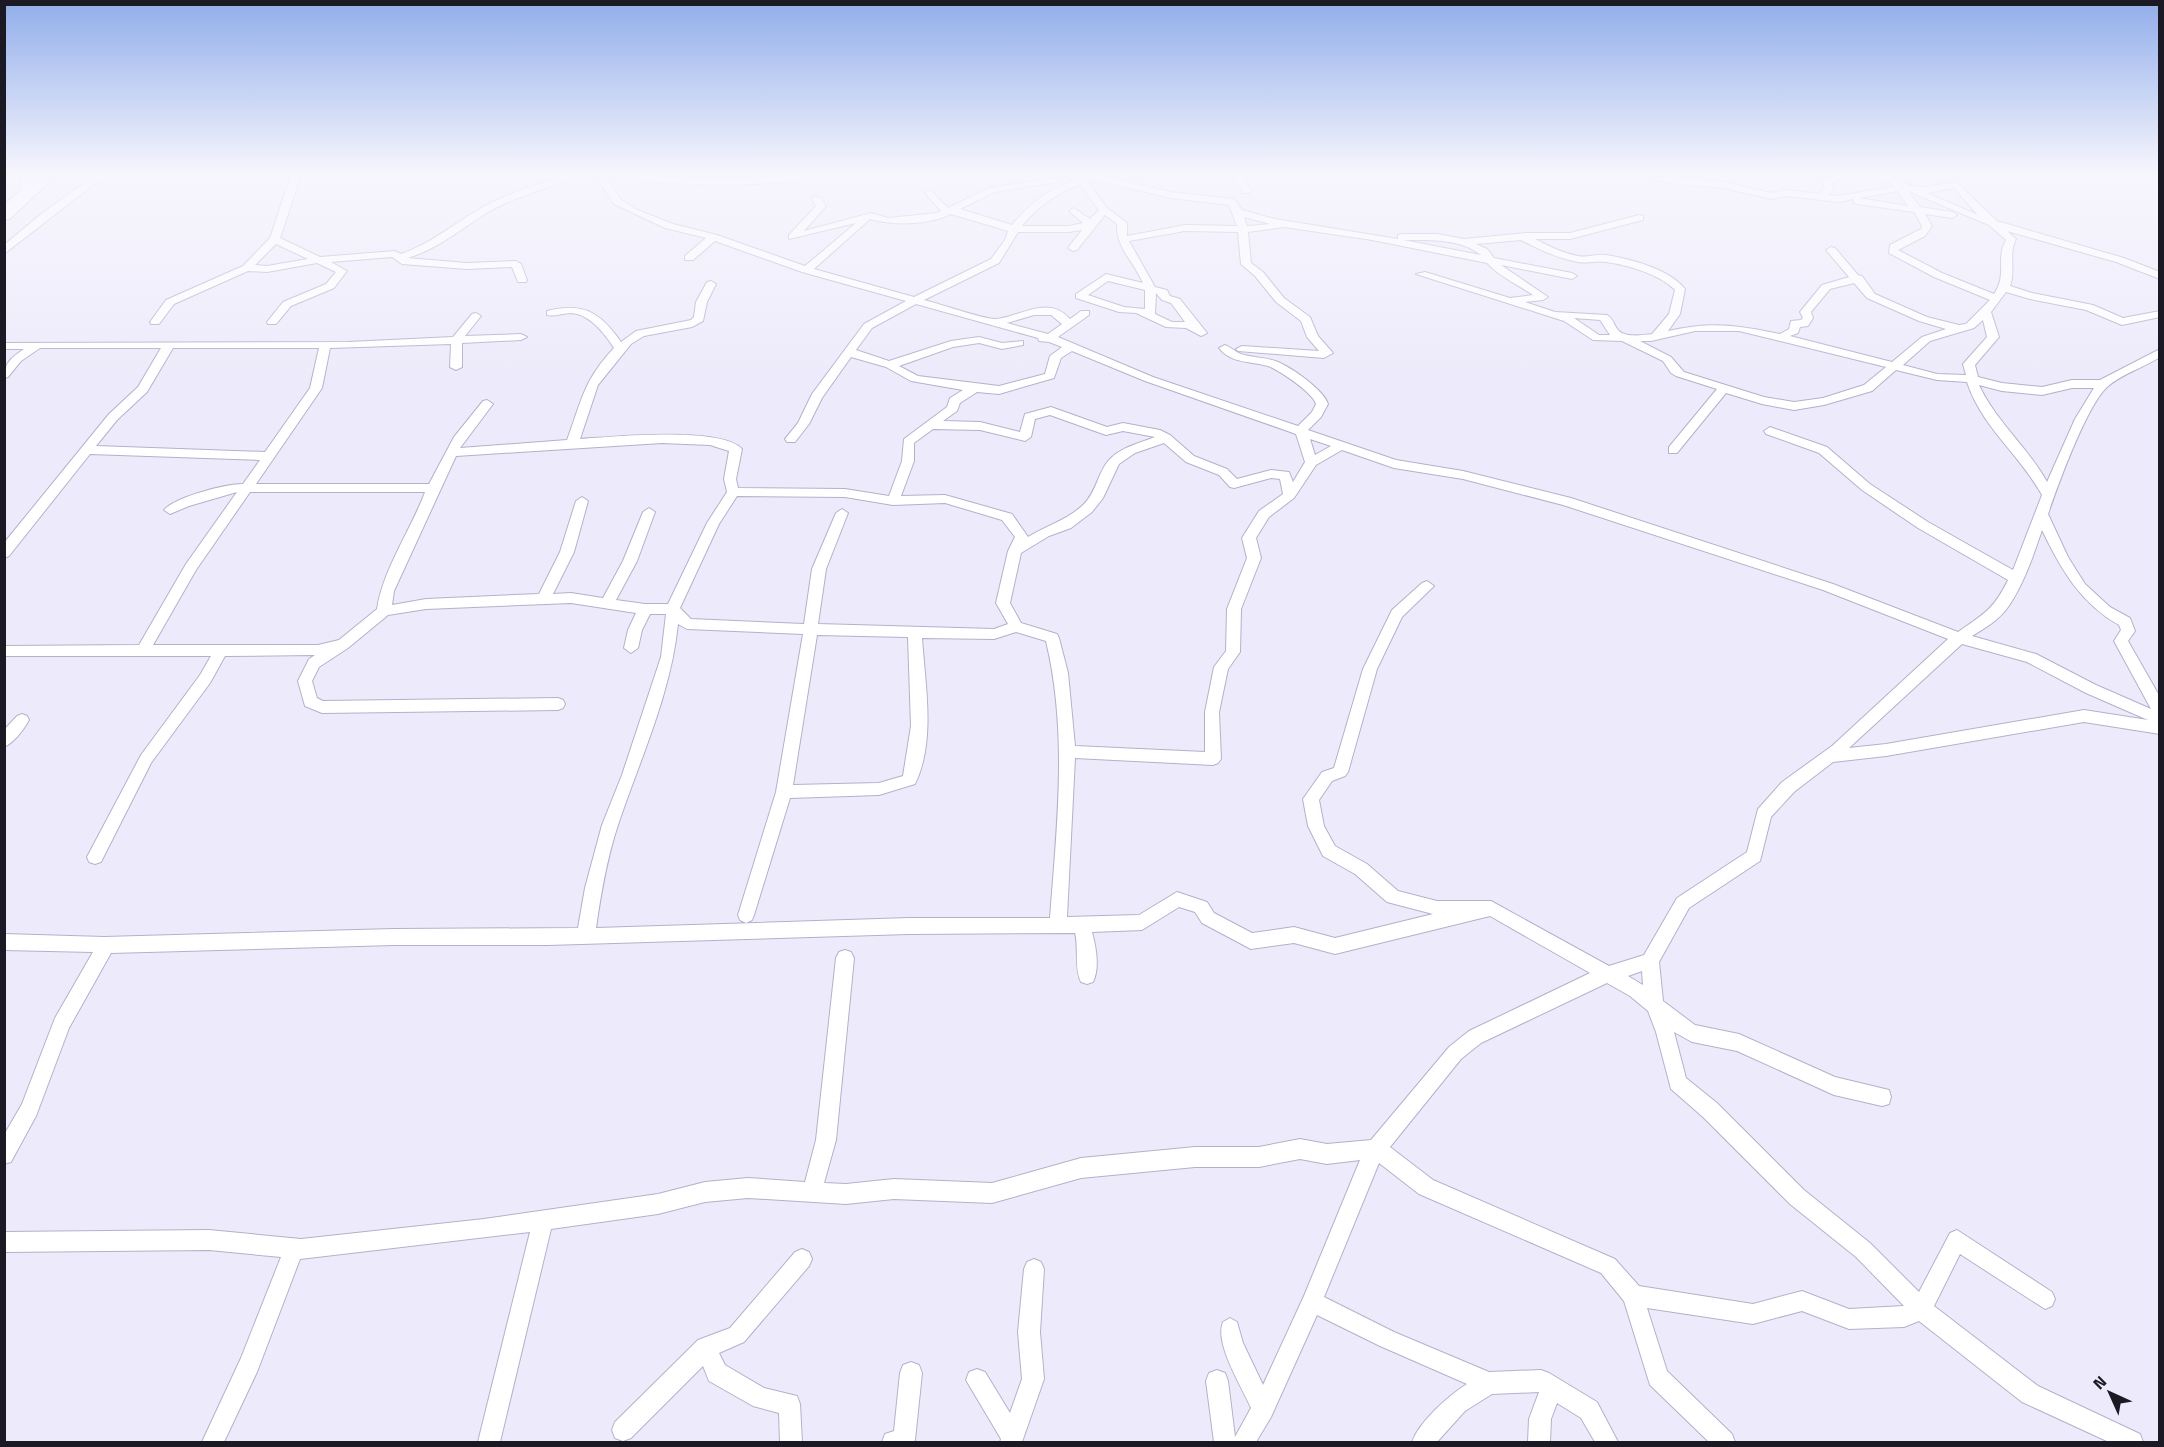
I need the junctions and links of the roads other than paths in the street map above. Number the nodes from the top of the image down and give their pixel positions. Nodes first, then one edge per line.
1 (272, 243) edge
2 (282, 243) edge
3 (434, 243) edge
4 (707, 243) edge
5 (729, 243) edge
6 (839, 243) edge
7 (1008, 243) edge
8 (1077, 243) edge
9 (1124, 243) edge
10 (1244, 243) edge
11 (1400, 243) edge
12 (1465, 243) edge
13 (1534, 243) edge
14 (1903, 243) edge
15 (2010, 243) edge
16 (2059, 243) edge
17 (1073, 248) dead end
18 (1831, 250) dead end
19 (399, 258) junction
20 (689, 258) dead end
21 (316, 260) junction
22 (1490, 260) junction
23 (247, 268) junction
24 (806, 270) junction
25 (1421, 274) dead end
26 (1572, 276) dead end
27 (2160, 276) edge
28 (1858, 278) junction
29 (522, 280) dead end
30 (711, 284) dead end
31 (1151, 288) junction
32 (1999, 293) junction
33 (919, 300) junction
34 (1505, 301) junction
35 (1085, 312) dead end
36 (1986, 312) junction
37 (551, 313) dead end
38 (1547, 314) junction
39 (2160, 314) edge
40 (476, 316) dead end
41 (1149, 316) junction
42 (155, 322) dead end
43 (272, 322) dead end
44 (995, 323) junction
45 (1068, 324) junction
46 (1013, 328) junction
47 (1956, 328) junction
48 (521, 337) dead end
49 (1620, 337) junction
50 (613, 338) junction
51 (633, 338) junction
52 (1050, 338) junction
53 (1652, 338) junction
54 (457, 339) junction
55 (1782, 339) junction
56 (1019, 343) junction
57 (37, 345) junction
58 (169, 345) junction
59 (325, 345) junction
60 (4, 346) edge
61 (1070, 347) junction
62 (621, 350) junction
63 (849, 351) junction
64 (2160, 352) edge
65 (891, 365) junction
66 (456, 367) dead end
67 (1895, 367) junction
68 (4, 375) edge
69 (1970, 379) junction
70 (2102, 384) junction
71 (975, 388) junction
72 (1724, 388) junction
73 (487, 404) dead end
74 (930, 425) junction
75 (1301, 430) junction
76 (1770, 431) dead end
77 (1166, 438) junction
78 (791, 439) dead end
79 (572, 443) junction
80 (1343, 446) junction
81 (88, 450) junction
82 (1672, 450) dead end
83 (450, 453) junction
84 (269, 456) junction
85 (1311, 462) junction
86 (433, 488) junction
87 (246, 489) junction
88 (733, 492) junction
89 (1290, 495) junction
90 (2048, 495) junction
91 (582, 501) dead end
92 (894, 501) junction
93 (170, 510) dead end
94 (649, 512) dead end
95 (842, 513) dead end
96 (2041, 513) junction
97 (1014, 551) junction
98 (4, 553) edge
99 (2016, 578) junction
100 (1427, 586) dead end
101 (545, 597) junction
102 (608, 602) junction
103 (645, 609) junction
104 (673, 609) junction
105 (384, 611) junction
106 (1016, 627) junction
107 (811, 628) junction
108 (915, 632) junction
109 (1959, 638) junction
110 (343, 644) junction
111 (631, 648) dead end
112 (143, 650) junction
113 (220, 650) junction
114 (6, 652) edge
115 (558, 704) dead end
116 (2160, 711) edge
117 (2160, 719) edge
118 (22, 720) dead end
119 (2160, 728) edge
120 (4, 741) edge
121 (1069, 752) junction
122 (1830, 756) junction
123 (784, 792) junction
124 (95, 857) dead end
125 (1491, 908) junction
126 (746, 915) dead end
127 (1058, 924) junction
128 (1082, 925) junction
129 (586, 935) junction
130 (4, 942) edge
131 (104, 945) junction
132 (845, 958) dead end
133 (1650, 961) junction
134 (1605, 975) junction
135 (1087, 976) dead end
136 (1654, 1005) junction
137 (1882, 1097) dead end
138 (1376, 1149) junction
139 (4, 1155) edge
140 (812, 1190) junction
141 (543, 1221) junction
142 (4, 1242) edge
143 (294, 1249) junction
144 (802, 1259) dead end
145 (1034, 1269) dead end
146 (1633, 1294) junction
147 (2045, 1299) dead end
148 (1312, 1302) junction
149 (1921, 1309) junction
150 (1230, 1329) dead end
151 (706, 1348) junction
152 (911, 1373) dead end
153 (977, 1380) dead end
154 (1217, 1381) dead end
155 (1489, 1383) junction
156 (1553, 1388) junction
157 (1263, 1409) junction
158 (623, 1430) dead end
159 (1012, 1440) edge
160 (900, 1442) edge
161 (213, 1443) edge
162 (489, 1443) edge
163 (791, 1443) edge
164 (1226, 1443) edge
165 (1244, 1443) edge
166 (1423, 1443) edge
167 (1539, 1443) edge
168 (1607, 1443) edge
169 (1725, 1443) edge
170 (2132, 1443) edge

1 - 23 street
2 - 21 street
3 - 19 street
4 - 20 street
5 - 24 street
6 - 24 street
7 - 33 street
8 - 17 street
9 - 31 street
10 - 75 street
11 - 22 street
12 - 22 street
13 - 53 street
14 - 32 street
15 - 32 street
16 - 27 street
18 - 28 street
19 - 21 street
19 - 29 street
21 - 23 street
21 - 43 street
22 - 26 street
22 - 34 street
23 - 42 street
24 - 33 street
25 - 34 street
28 - 47 street
28 - 55 street
30 - 51 street
31 - 41 street
31 - 41 street
31 - 41 street
32 - 36 street
32 - 39 street
33 - 44 street
33 - 63 street
34 - 38 street
35 - 45 street
36 - 47 street
36 - 69 street
37 - 50 street
38 - 49 street
38 - 49 street
40 - 54 street
44 - 45 street
44 - 46 street
45 - 52 street
46 - 52 street
46 - 56 street
47 - 67 street
48 - 54 street
49 - 53 street
49 - 72 street
50 - 51 street
50 - 62 street
51 - 62 street
52 - 56 street
52 - 61 street
53 - 55 street
54 - 59 street
54 - 66 street
55 - 67 street
56 - 65 street
57 - 58 street
57 - 60 street
57 - 68 street
58 - 59 street
58 - 81 street
59 - 84 street
61 - 71 street
61 - 75 street
62 - 79 street
63 - 65 street
63 - 78 street
64 - 70 street
65 - 71 street
67 - 69 street
67 - 72 street
69 - 70 street
69 - 90 street
70 - 90 street
71 - 74 street
72 - 82 street
73 - 83 street
74 - 77 street
74 - 92 street
75 - 80 street
75 - 85 street
76 - 99 street
77 - 89 street
77 - 97 street
79 - 83 street
79 - 88 street
80 - 85 street
80 - 109 street
81 - 84 street
81 - 98 street
83 - 86 street
84 - 87 street
85 - 89 street
86 - 87 street
86 - 105 street
87 - 93 street
87 - 112 street
88 - 92 street
88 - 104 street
89 - 121 street
90 - 96 street
91 - 101 street
92 - 97 street
94 - 102 street
95 - 107 street
96 - 99 street
96 - 116 street
97 - 106 street
99 - 109 street
100 - 125 street
101 - 102 street
101 - 105 street
102 - 103 street
103 - 104 street
103 - 111 street
104 - 107 street
104 - 129 street
105 - 110 street
106 - 108 street
106 - 121 street
107 - 108 street
107 - 123 street
108 - 123 street
109 - 117 street
109 - 122 street
110 - 113 street
110 - 115 street
112 - 113 street
112 - 114 street
113 - 124 street
118 - 120 street
119 - 122 street
121 - 127 street
122 - 133 street
123 - 126 street
125 - 128 street
125 - 134 street
127 - 128 street
127 - 129 street
128 - 135 street
129 - 131 street
130 - 131 street
131 - 139 street
132 - 140 street
133 - 134 street
133 - 136 street
134 - 136 street
134 - 138 street
136 - 137 street
136 - 149 street
138 - 140 street
138 - 146 street
138 - 148 street
140 - 141 street
141 - 143 street
141 - 162 street
142 - 143 street
143 - 161 street
144 - 151 street
145 - 159 street
146 - 149 street
146 - 169 street
147 - 149 street
148 - 155 street
148 - 157 street
149 - 170 street
150 - 157 street
151 - 158 street
151 - 163 street
152 - 160 street
153 - 159 street
154 - 164 street
155 - 156 street
155 - 166 street
156 - 167 street
156 - 168 street
157 - 165 street

